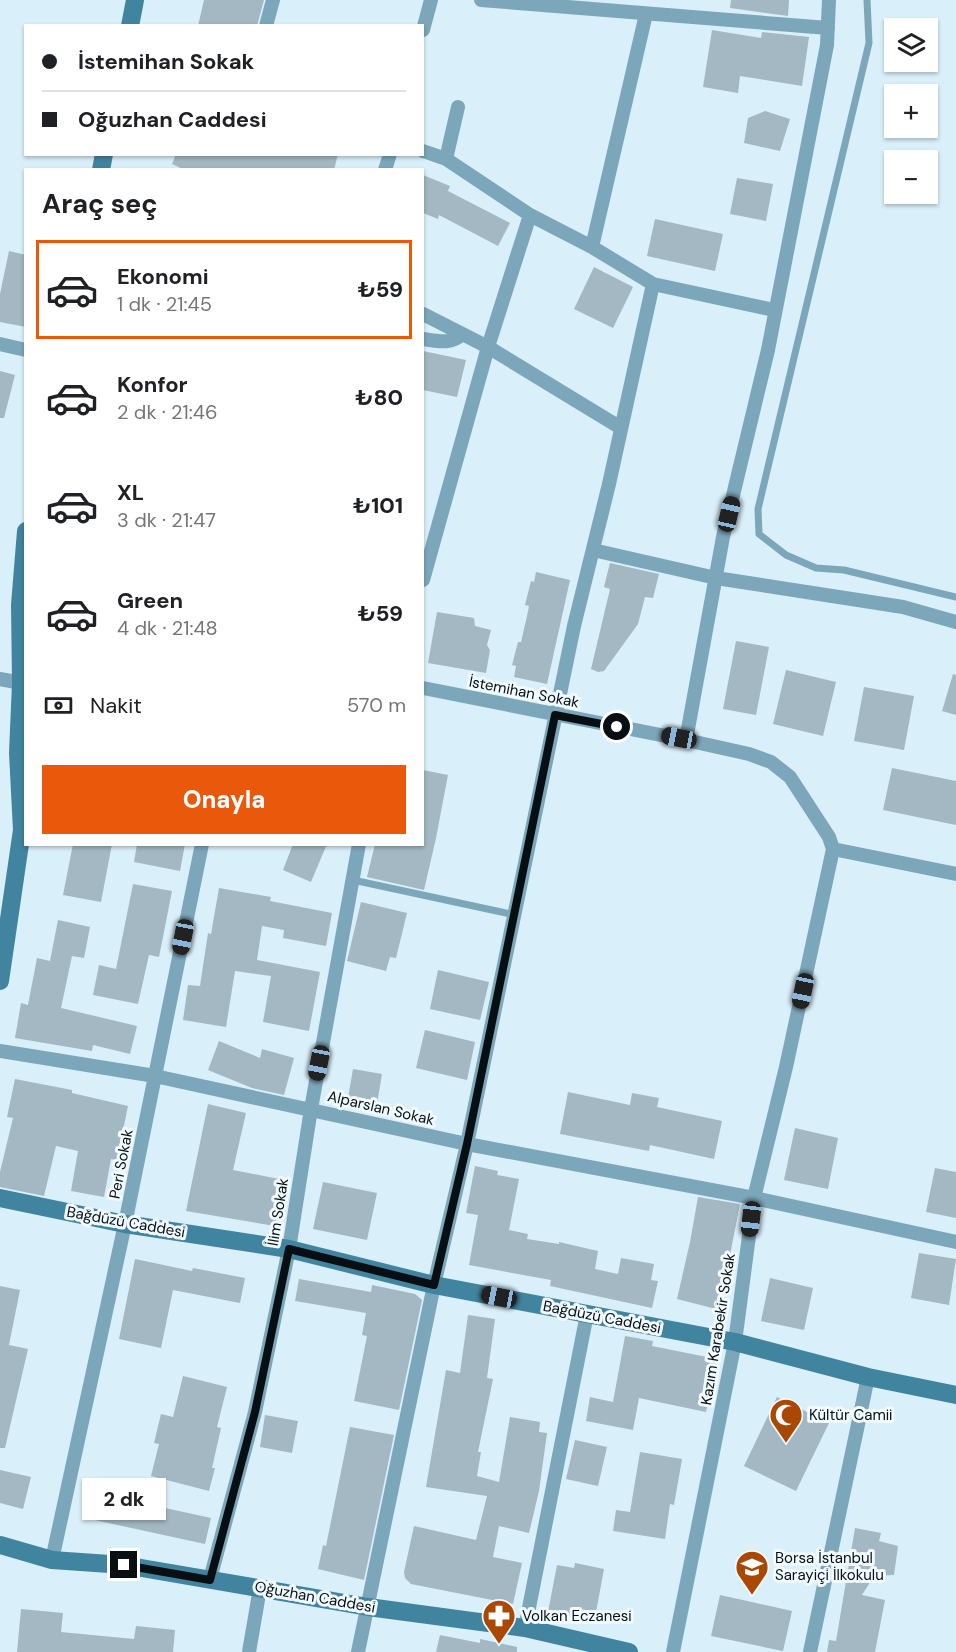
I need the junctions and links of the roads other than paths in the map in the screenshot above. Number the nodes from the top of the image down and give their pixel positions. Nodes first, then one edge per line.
1 (135, 0) edge
2 (273, 0) edge
3 (431, 0) edge
4 (480, 0) edge
5 (829, 0) edge
6 (867, 0) edge
7 (581, 4) edge
8 (646, 14) junction
9 (130, 24) edge
10 (267, 24) edge
11 (424, 26) edge
12 (828, 28) junction
13 (458, 107) dead end
14 (424, 151) edge
15 (446, 159) junction
16 (530, 215) junction
17 (591, 247) junction
18 (653, 284) junction
19 (774, 310) junction
20 (424, 315) edge
21 (462, 334) junction
22 (424, 339) edge
23 (0, 344) edge
24 (488, 347) junction
25 (24, 350) edge
26 (621, 428) junction
27 (593, 549) junction
28 (424, 576) edge
29 (716, 578) junction
30 (24, 581) edge
31 (956, 597) edge
32 (23, 606) edge
33 (956, 622) edge
34 (0, 679) edge
35 (21, 683) junction
36 (424, 688) edge
37 (555, 715) junction
38 (686, 740) junction
39 (22, 754) edge
40 (831, 843) junction
41 (202, 846) edge
42 (359, 846) edge
43 (956, 874) edge
44 (353, 880) junction
45 (515, 915) junction
46 (0, 981) edge
47 (0, 1051) edge
48 (155, 1076) junction
49 (310, 1109) junction
50 (467, 1144) junction
51 (0, 1198) edge
52 (754, 1198) junction
53 (125, 1224) junction
54 (956, 1242) edge
55 (289, 1249) junction
56 (434, 1285) junction
57 (586, 1314) junction
58 (735, 1341) junction
59 (868, 1377) junction
60 (956, 1395) edge
61 (0, 1545) edge
62 (52, 1560) junction
63 (210, 1580) junction
64 (260, 1588) junction
65 (368, 1607) junction
66 (525, 1628) junction
67 (249, 1652) edge
68 (358, 1652) edge
69 (629, 1652) edge
70 (673, 1652) edge
71 (810, 1652) edge

1 - 9 street
2 - 10 street
3 - 11 street
4 - 7 street
5 - 12 street
6 - 31 lane
7 - 8 street
8 - 12 street
8 - 17 street
12 - 19 street
13 - 15 street
14 - 15 street
15 - 16 street
16 - 17 street
16 - 24 street
17 - 18 street
18 - 19 street
18 - 26 street
19 - 29 street
20 - 21 street
21 - 22 street
21 - 24 street
23 - 25 street
24 - 26 street
24 - 28 street
26 - 27 street
27 - 29 street
27 - 37 street
29 - 33 street
29 - 38 street
30 - 32 street
32 - 35 street
34 - 35 street
35 - 39 street
36 - 37 street, İstemihan Sokak
37 - 38 street, İstemihan Sokak
37 - 45 street
38 - 40 street, İstemihan Sokak
39 - 46 street
40 - 43 street
40 - 52 street, Kazım Karabekir Sokak
41 - 48 street, Peri Sokak
42 - 44 street, İlim Sokak
44 - 45 lane
44 - 49 street, İlim Sokak
45 - 50 street
47 - 48 street, Alparslan Sokak
48 - 49 street, Alparslan Sokak
48 - 53 street, Peri Sokak
49 - 50 street, Alparslan Sokak
49 - 55 street, İlim Sokak
50 - 52 street, Alparslan Sokak
50 - 56 street
51 - 53 street, Bağdüzü Caddesi
52 - 54 street, Alparslan Sokak
52 - 58 street, Kazım Karabekir Sokak
53 - 55 street, Bağdüzü Caddesi
53 - 62 street, Peri Sokak
55 - 56 street, Bağdüzü Caddesi
55 - 63 street, İlim Sokak
56 - 57 street, Bağdüzü Caddesi
56 - 65 street
57 - 58 street, Bağdüzü Caddesi
57 - 66 street
58 - 59 street, Bağdüzü Caddesi
58 - 70 street, Kazım Karabekir Sokak
59 - 60 street, Bağdüzü Caddesi
59 - 71 street
61 - 62 street, Oğuzhan Caddesi
62 - 63 street, Oğuzhan Caddesi
63 - 64 street, Oğuzhan Caddesi
64 - 65 street, Oğuzhan Caddesi
64 - 67 street
65 - 66 street, Oğuzhan Caddesi
65 - 68 street
66 - 69 street, Oğuzhan Caddesi

